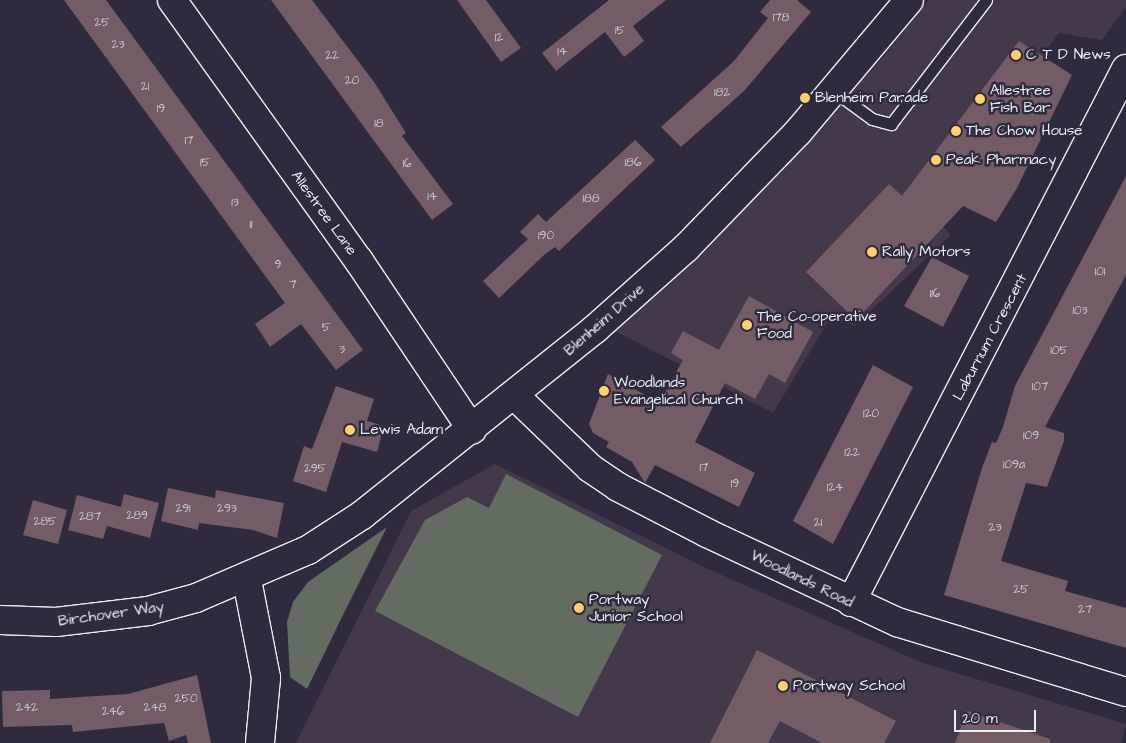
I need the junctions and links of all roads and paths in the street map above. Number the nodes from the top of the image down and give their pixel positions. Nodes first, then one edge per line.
1 (172, 0) edge
2 (909, 0) edge
3 (986, 0) edge
4 (1126, 69) edge
5 (834, 91) junction
6 (514, 396) junction
7 (472, 430) junction
8 (247, 580) junction
9 (851, 602) junction
10 (0, 620) edge
11 (1126, 692) edge
12 (260, 743) edge

1 - 7 street, Allestree Lane
2 - 5 street, Blenheim Drive
3 - 5 lane
4 - 9 street, Laburnum Crescent
5 - 6 street, Blenheim Drive
6 - 7 street, Blenheim Drive
6 - 9 street, Woodlands Road
7 - 8 street, Blenheim Drive
8 - 10 street, Birchover Way
8 - 12 street
9 - 11 street, Woodlands Road

